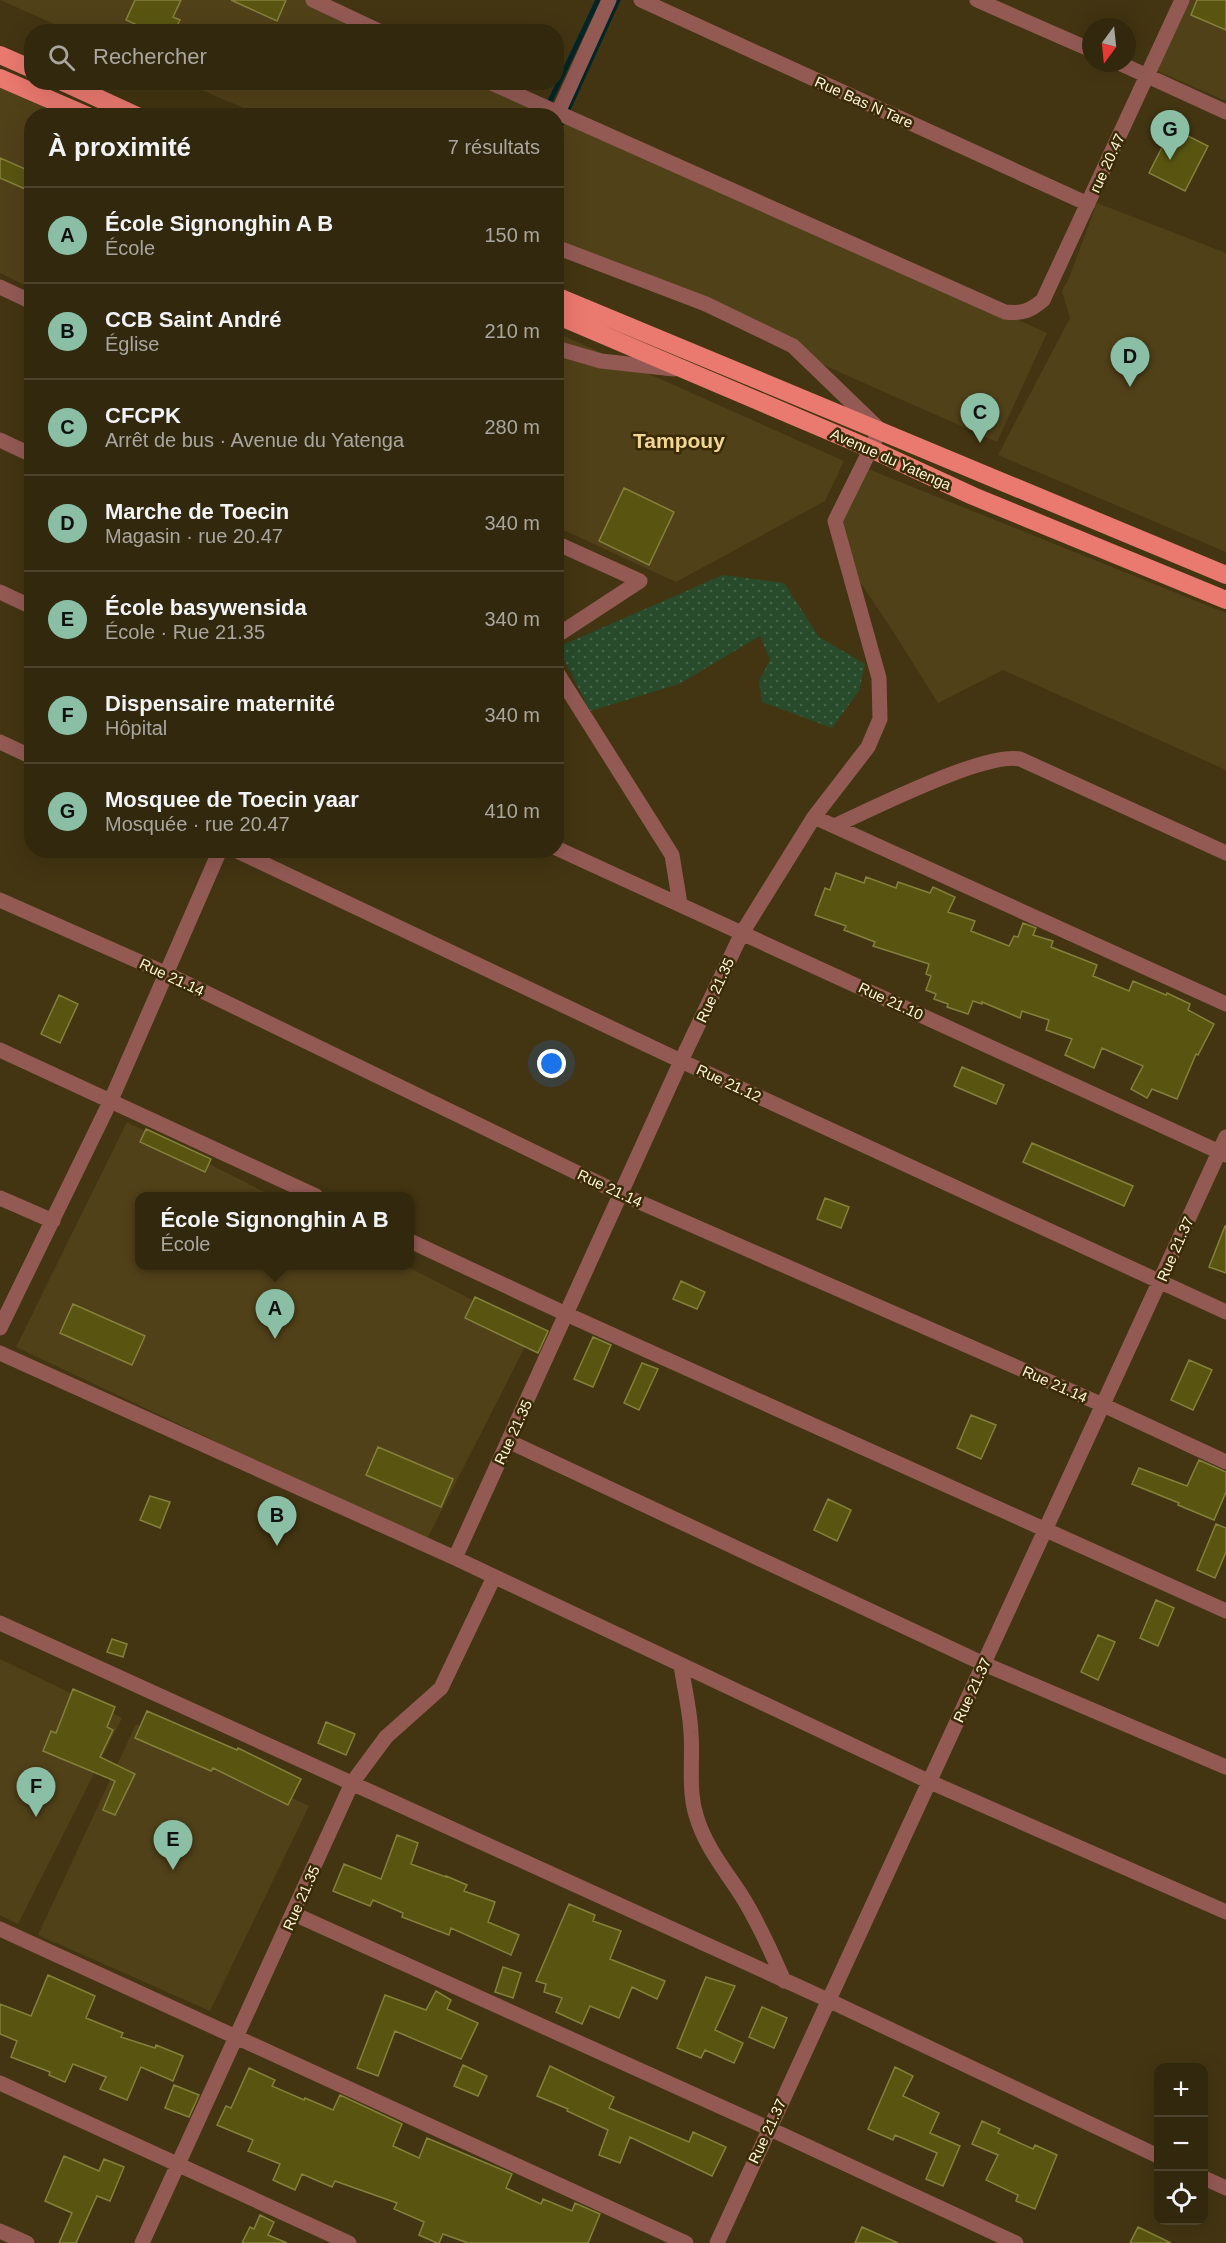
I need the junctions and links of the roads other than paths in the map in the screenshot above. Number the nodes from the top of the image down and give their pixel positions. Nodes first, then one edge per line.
1 (314, 0) edge
2 (609, 0) edge
3 (640, 0) edge
4 (977, 0) edge
5 (1182, 0) edge
6 (364, 24) edge
7 (1082, 46) edge
8 (0, 55) edge
9 (24, 66) edge
10 (1136, 70) edge
11 (1147, 75) junction
12 (0, 78) edge
13 (24, 88) edge
14 (28, 90) edge
15 (80, 90) edge
16 (505, 90) edge
17 (69, 108) edge
18 (120, 108) edge
19 (541, 108) edge
20 (561, 108) edge
21 (1226, 112) edge
22 (564, 119) edge
23 (1088, 204) junction
24 (564, 250) edge
25 (0, 287) edge
26 (24, 298) edge
27 (564, 299) edge
28 (564, 318) edge
29 (564, 350) edge
30 (686, 370) junction
31 (880, 430) junction
32 (0, 441) edge
33 (871, 449) junction
34 (24, 451) edge
35 (564, 547) edge
36 (1226, 575) edge
37 (0, 592) edge
38 (1226, 600) edge
39 (24, 603) edge
40 (564, 631) edge
41 (564, 684) edge
42 (0, 742) edge
43 (24, 753) edge
44 (814, 817) junction
45 (834, 826) junction
46 (564, 852) edge
47 (1226, 853) edge
48 (216, 858) edge
49 (252, 858) edge
50 (0, 900) edge
51 (680, 904) junction
52 (742, 933) junction
53 (165, 974) junction
54 (1226, 1004) edge
55 (0, 1050) edge
56 (681, 1061) junction
57 (111, 1100) junction
58 (1226, 1137) edge
59 (1222, 1154) edge
60 (305, 1192) edge
61 (621, 1194) junction
62 (0, 1198) edge
63 (54, 1221) junction
64 (414, 1243) edge
65 (1160, 1281) junction
66 (1226, 1312) edge
67 (566, 1314) junction
68 (0, 1328) edge
69 (0, 1353) edge
70 (1103, 1405) junction
71 (508, 1441) junction
72 (1226, 1462) edge
73 (1045, 1530) junction
74 (455, 1558) junction
75 (494, 1576) junction
76 (1226, 1611) edge
77 (0, 1623) edge
78 (984, 1664) junction
79 (681, 1665) junction
80 (1226, 1767) edge
81 (930, 1782) junction
82 (352, 1783) junction
83 (1226, 1912) edge
84 (294, 1914) junction
85 (0, 1929) edge
86 (784, 1981) junction
87 (828, 2001) junction
88 (236, 2037) junction
89 (0, 2083) edge
90 (768, 2128) junction
91 (1154, 2154) edge
92 (178, 2165) junction
93 (1208, 2180) edge
94 (1226, 2188) edge
95 (0, 2231) edge
96 (27, 2243) edge
97 (142, 2243) edge
98 (349, 2243) edge
99 (686, 2243) edge
100 (717, 2243) edge
101 (1016, 2243) edge

1 - 6 street
2 - 20 street
3 - 23 street, Rue Bas N Tare
4 - 7 street
5 - 11 street, rue 20.47
8 - 9 main road
10 - 11 street
11 - 21 street
11 - 23 street, rue 20.47
12 - 13 main road
14 - 17 main road
15 - 18 main road
16 - 19 street
22 - 23 street, rue 20.47
24 - 31 street
25 - 26 street
27 - 31 main road, Avenue du Yatenga
28 - 30 main road, Avenue du Yatenga
29 - 30 street
30 - 33 main road, Avenue du Yatenga
31 - 33 street, Rue 21.35
31 - 36 main road, Avenue du Yatenga
32 - 34 street
33 - 38 main road, Avenue du Yatenga
33 - 44 street, Rue 21.35
35 - 40 street
37 - 39 street
41 - 51 street
42 - 43 street
44 - 45 street
44 - 52 street, Rue 21.35
45 - 47 street
45 - 54 street
46 - 51 street, Rue 21.10
48 - 53 street
49 - 56 street, Rue 21.12
50 - 53 street, Rue 21.14
51 - 52 street, Rue 21.10
52 - 56 street, Rue 21.35
52 - 59 street, Rue 21.10
53 - 57 street
53 - 61 street, Rue 21.14
55 - 57 street
56 - 61 street, Rue 21.35
56 - 65 street, Rue 21.12
57 - 60 street
57 - 63 street
58 - 59 street, Rue 21.37
59 - 65 street, Rue 21.37
61 - 67 street, Rue 21.35
61 - 70 street, Rue 21.14
62 - 63 street
63 - 68 street
64 - 67 street
65 - 66 street, Rue 21.12
65 - 70 street, Rue 21.37
67 - 71 street, Rue 21.35
67 - 73 street
69 - 74 street
70 - 72 street, Rue 21.14
70 - 73 street, Rue 21.37
71 - 74 street, Rue 21.35
71 - 78 street
73 - 76 street
73 - 78 street, Rue 21.37
74 - 75 street
75 - 79 street
75 - 82 street, Rue 21.35
77 - 82 street
78 - 80 street
78 - 81 street, Rue 21.37
79 - 81 street
79 - 86 street
81 - 83 street
81 - 87 street, Rue 21.37
82 - 84 street, Rue 21.35
82 - 86 street
84 - 88 street, Rue 21.35
84 - 90 street
85 - 88 street
86 - 87 street
87 - 90 street, Rue 21.37
87 - 91 street
88 - 92 street, Rue 21.35
88 - 99 street
89 - 92 street
90 - 100 street, Rue 21.37
90 - 101 street
92 - 97 street, Rue 21.35
92 - 98 street
93 - 94 street
95 - 96 street

